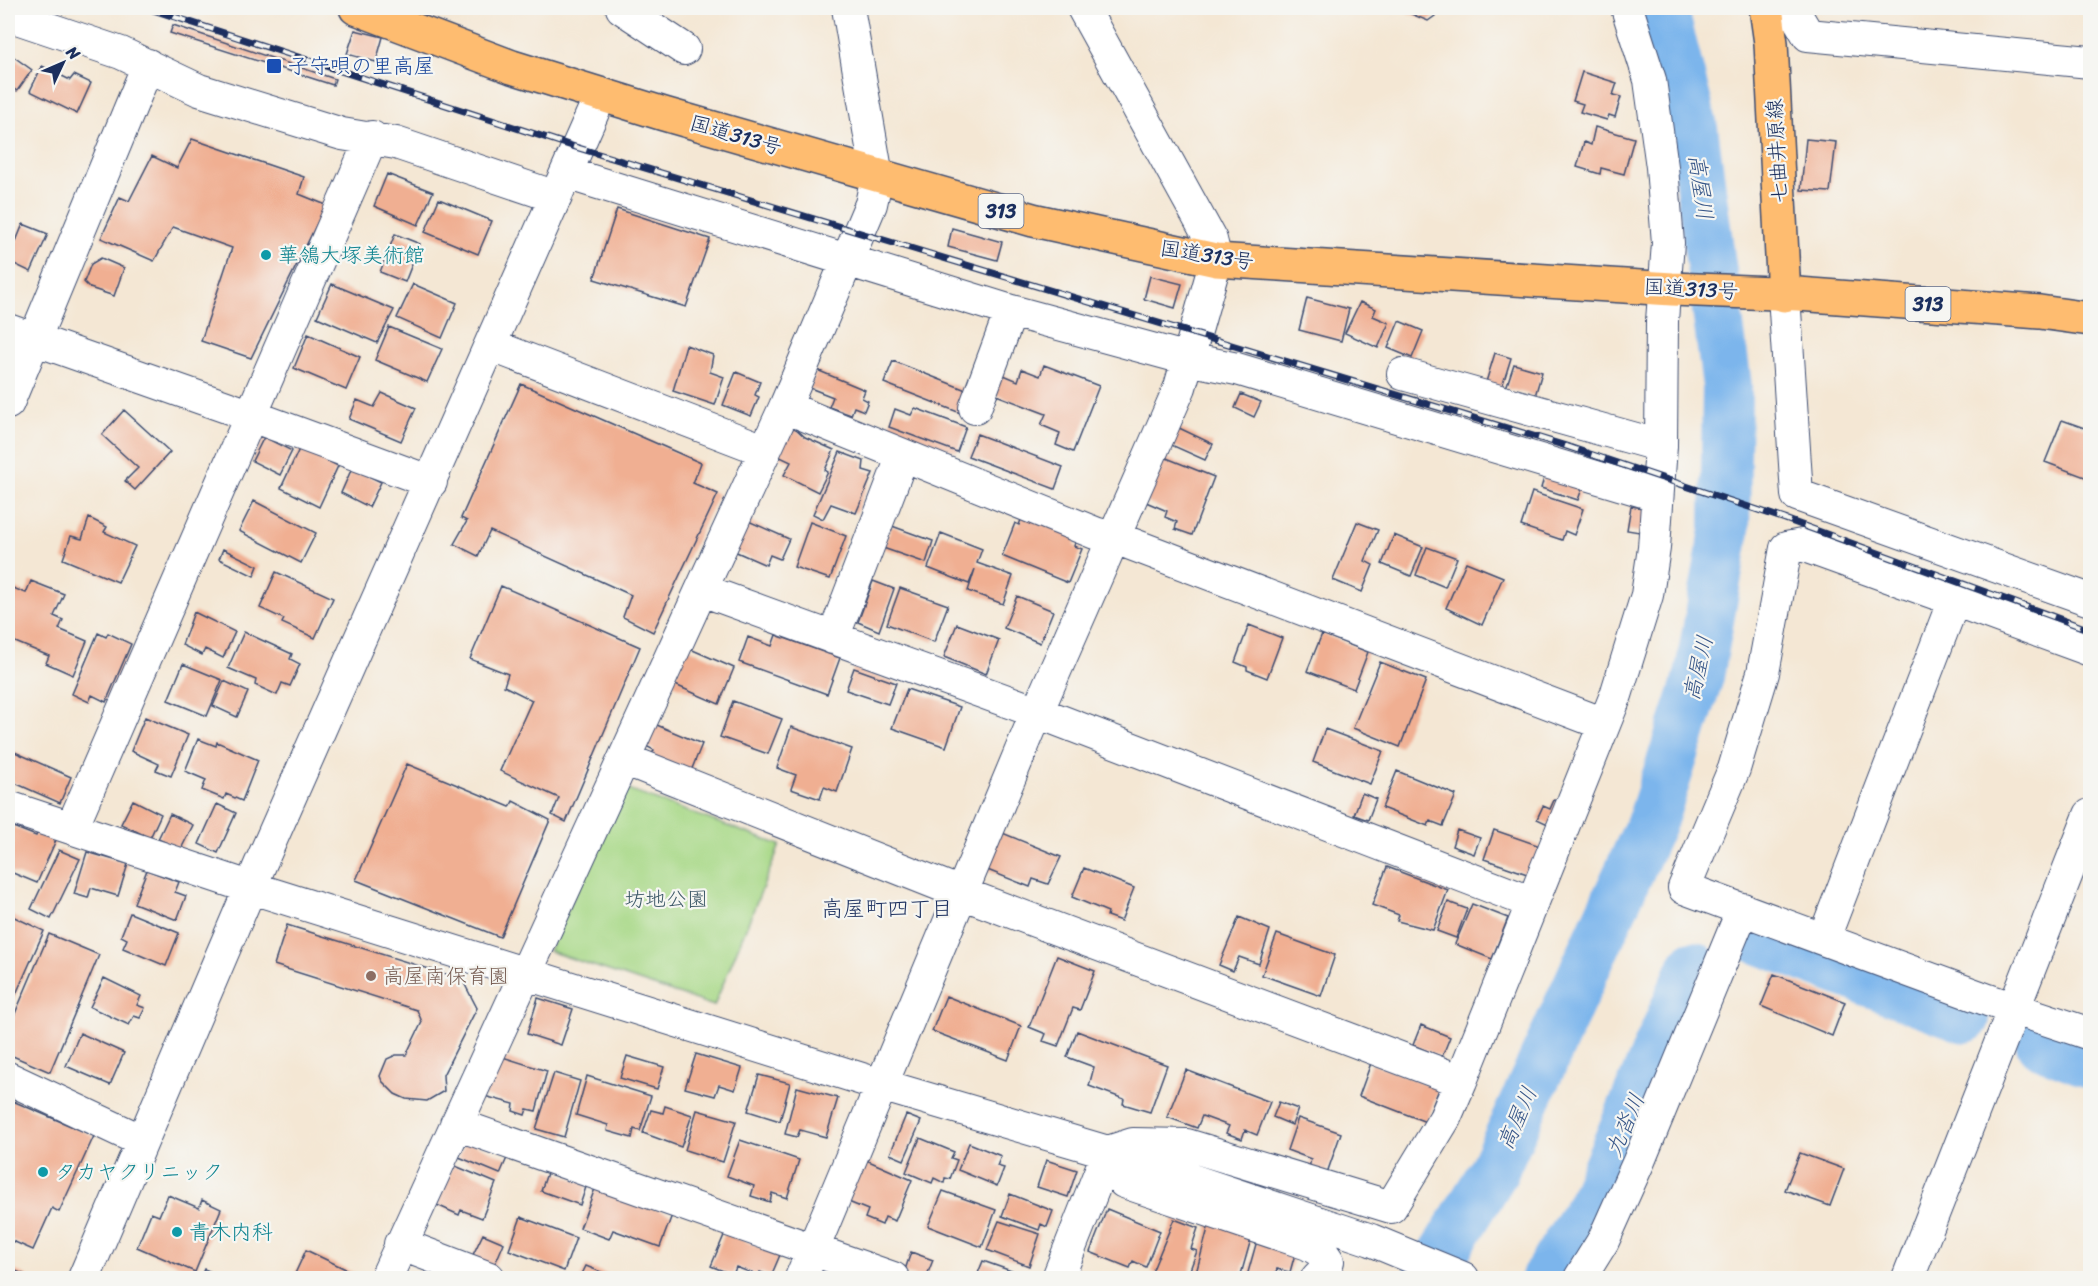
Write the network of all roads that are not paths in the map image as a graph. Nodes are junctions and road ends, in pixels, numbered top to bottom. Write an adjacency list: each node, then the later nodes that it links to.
1 (356, 8): 9 (main road, 国道313号 / 313)
2 (622, 8): 10 (street)
3 (848, 8): 15 (street)
4 (1083, 8): 18 (street)
5 (1627, 8): 19 (street)
6 (1766, 8): 20 (main road, 七曲井原線)
7 (1792, 8): 11 (street)
8 (8, 15): 12 (street)
9 (401, 15): 13 (main road, 国道313号 / 313)
10 (684, 50)
11 (2091, 62)
12 (148, 65): 14 (street); 23 (street)
13 (602, 94): 15 (main road, 国道313号 / 313); 16 (street)
14 (372, 137): 16 (street); 30 (street)
15 (877, 176): 17 (street); 18 (main road, 国道313号 / 313)
16 (561, 185): 17 (street); 24 (street)
17 (849, 260): 21 (street); 28 (street)
18 (1216, 260): 19 (main road, 国道313号 / 313); 25 (street)
19 (1669, 289): 20 (main road, 国道313号 / 313); 31 (street)
20 (1775, 294): 22 (main road, 国道313号 / 313); 36 (street)
21 (1011, 311): 25 (street); 29 (street)
22 (2091, 319)
23 (21, 334): 27 (street); 30 (street)
24 (490, 345): 32 (street); 34 (street)
25 (1188, 359): 35 (street); 37 (street)
26 (1403, 374): 31 (street)
27 (8, 403)
28 (785, 407): 32 (street); 33 (street)
29 (975, 408)
30 (252, 416): 34 (street); 49 (street)
31 (1661, 446): 35 (street)
32 (764, 450): 39 (street)
33 (903, 455): 37 (street); 42 (street)
34 (431, 482): 50 (street)
35 (1656, 495): 45 (street)
36 (1826, 505): 38 (street); 41 (street)
37 (1115, 539): 44 (street); 45 (street)
38 (1802, 545): 40 (street); 53 (street)
39 (702, 590): 42 (street); 46 (street)
40 (1954, 600): 43 (street); 54 (street)
41 (2091, 600)
42 (833, 638): 44 (street)
43 (2091, 650)
44 (1037, 712): 51 (street); 52 (street)
45 (1604, 724): 52 (street)
46 (624, 759): 51 (street); 55 (street)
47 (8, 807): 49 (street)
48 (2091, 815): 56 (street)
49 (72, 827): 50 (street)
50 (252, 888): 55 (street); 62 (street)
51 (961, 893): 59 (street); 60 (street)
52 (1533, 903): 59 (street)
53 (1743, 909): 54 (street); 73 (street)
54 (1824, 938): 56 (street)
55 (524, 972): 60 (street); 61 (street)
56 (2012, 1008): 57 (street); 74 (street)
57 (2091, 1034)
58 (8, 1078): 62 (street)
59 (1461, 1081): 63 (street)
60 (881, 1085): 63 (street); 65 (street)
61 (456, 1124): 64 (street); 65 (street)
62 (142, 1141): 66 (street)
63 (1108, 1152): 70 (street); 71 (street); 72 (street)
64 (400, 1244): 67 (street); 68 (street)
65 (807, 1265): 69 (street)
66 (84, 1278)
67 (386, 1278)
68 (489, 1278)
69 (892, 1278)
70 (1058, 1278)
71 (1317, 1278)
72 (1463, 1278)
73 (1580, 1278)
74 (1908, 1278)

